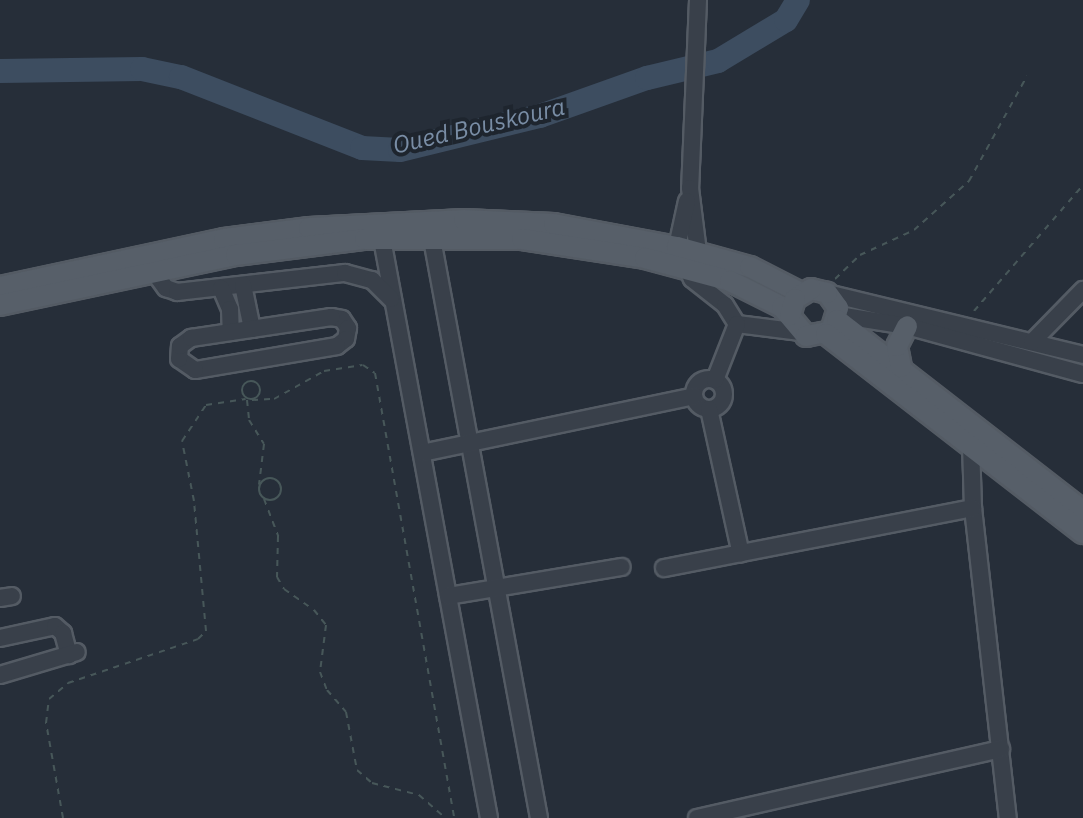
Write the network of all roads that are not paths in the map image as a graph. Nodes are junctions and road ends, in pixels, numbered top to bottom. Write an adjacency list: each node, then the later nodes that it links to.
1 (698, 0): 4 (street)
2 (382, 239): 3 (main road); 5 (main road); 12 (street)
3 (432, 239): 4 (main road); 27 (street)
4 (686, 256): 5 (main road); 11 (main road); 15 (street); 16 (main road)
5 (148, 262): 7 (main road); 8 (street); 13 (main road)
6 (243, 285): 8 (street); 12 (street); 18 (street)
7 (0, 287)
8 (221, 288): 18 (street)
9 (1083, 290): 19 (street)
10 (825, 292): 11 (main road); 14 (main road); 19 (street)
11 (801, 293): 16 (main road)
12 (392, 300): 29 (street)
13 (0, 305)
14 (834, 323): 16 (main road); 17 (street); 22 (main road); 28 (main road)
15 (737, 324): 16 (street); 24 (street)
16 (795, 324)
17 (907, 326): 22 (main road); 23 (street)
18 (242, 330): 21 (street); 21 (street); 21 (street)
19 (1032, 342): 20 (street)
20 (1083, 355)
21 (249, 360)
22 (901, 367): 31 (main road)
23 (1083, 374)
24 (715, 380): 25 (street); 26 (street)
25 (694, 396): 26 (street); 27 (street)
26 (709, 409): 33 (street)
27 (470, 443): 29 (street); 36 (street)
28 (971, 444): 30 (street); 32 (main road)
29 (422, 453): 37 (street)
30 (973, 508): 33 (street); 40 (street)
31 (1083, 511)
32 (1083, 533)
33 (741, 554): 35 (street)
34 (622, 567): 36 (street)
35 (664, 568)
36 (496, 589): 37 (street); 42 (street)
37 (448, 596): 41 (street)
38 (0, 638): 39 (street)
39 (0, 675)
40 (1001, 749): 43 (street); 44 (street)
41 (489, 818)
42 (539, 818)
43 (697, 818)
44 (1008, 818)

